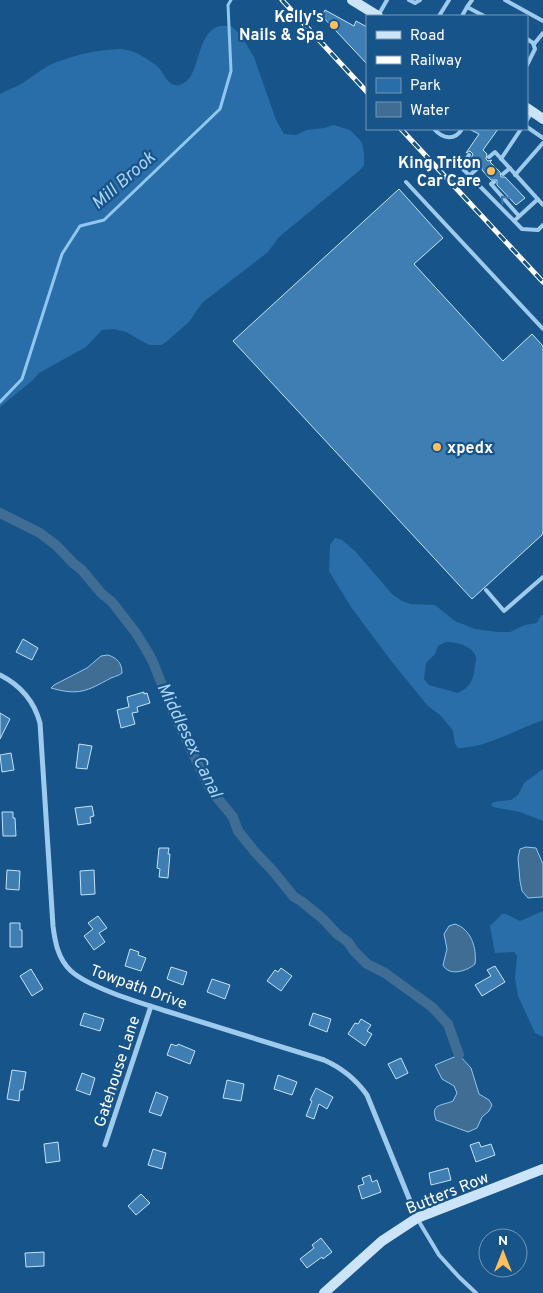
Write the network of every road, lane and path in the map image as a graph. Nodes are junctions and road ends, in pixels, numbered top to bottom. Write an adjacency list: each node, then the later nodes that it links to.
1 (352, 0): 9 (street)
2 (387, 0): 10 (lane)
3 (408, 0): 4 (lane)
4 (420, 0)
5 (449, 0): 11 (lane)
6 (472, 0): 8 (lane)
7 (505, 0): 14 (lane)
8 (467, 7): 12 (lane); 13 (lane)
9 (376, 15)
10 (379, 15)
11 (441, 15)
12 (463, 15)
13 (482, 15)
14 (543, 21)
15 (543, 33): 17 (lane)
16 (528, 40): 17 (lane)
17 (534, 44): 18 (lane)
18 (528, 63)
19 (529, 113): 20 (street)
20 (543, 119)
21 (528, 128): 25 (lane)
22 (435, 130): 23 (lane)
23 (461, 130)
24 (520, 130): 29 (lane)
25 (543, 138)
26 (543, 144): 33 (lane)
27 (469, 155): 34 (lane)
28 (489, 157): 29 (lane)
29 (501, 159): 31 (lane)
30 (479, 167): 34 (lane)
31 (510, 168): 32 (lane); 33 (lane)
32 (503, 174)
33 (515, 175): 37 (lane)
34 (470, 176): 40 (lane)
35 (406, 182): 42 (lane)
36 (494, 182): 39 (lane, one-way to 36)
37 (538, 199): 38 (lane); 39 (lane)
38 (543, 204)
39 (519, 216): 40 (lane)
40 (514, 221): 41 (lane)
41 (543, 225)
42 (543, 329)
43 (543, 577): 44 (lane)
44 (486, 590)
45 (0, 675): 46 (street, Towpath Drive)
46 (151, 1006): 47 (street, Gatehouse Lane); 49 (street, Towpath Drive)
47 (104, 1145)
48 (543, 1169): 49 (street, Butters Row)
49 (416, 1218): 50 (street, Butters Row); 51 (lane)
50 (324, 1293)
51 (476, 1293)

